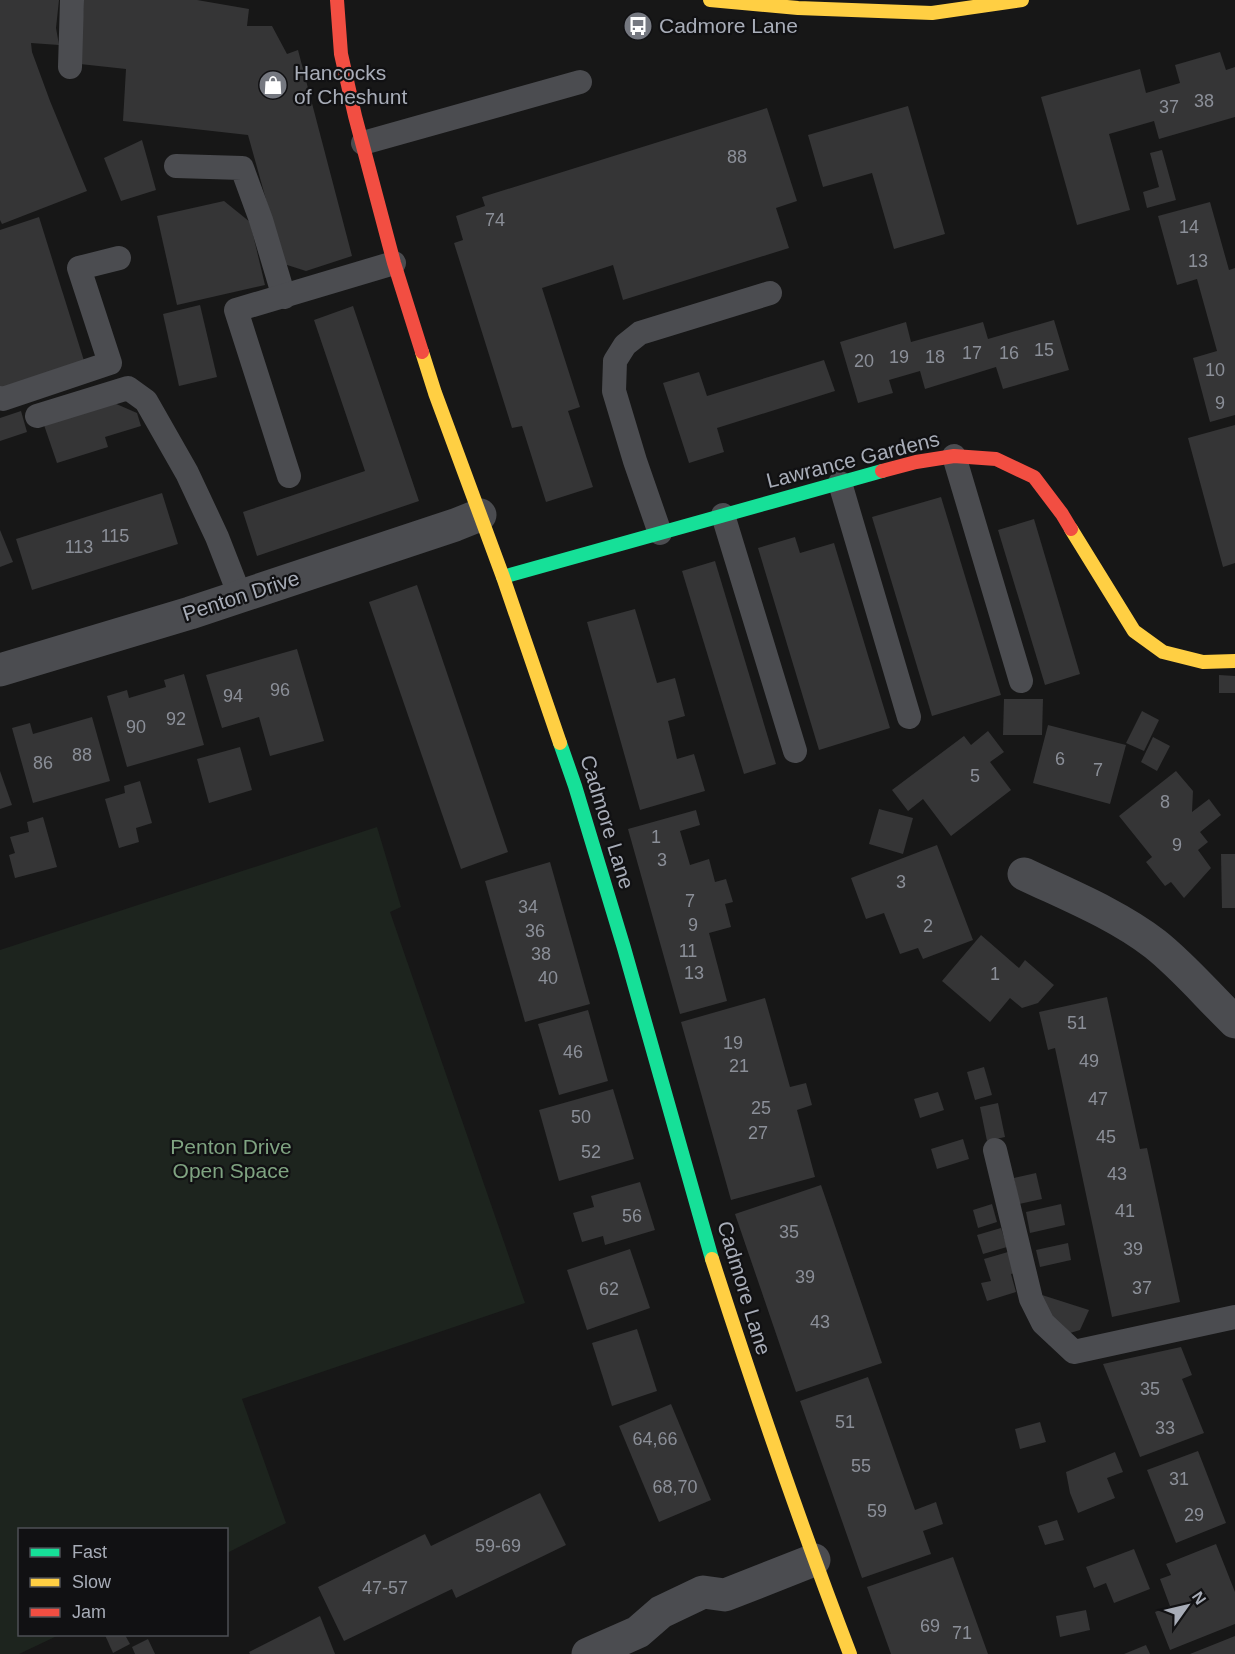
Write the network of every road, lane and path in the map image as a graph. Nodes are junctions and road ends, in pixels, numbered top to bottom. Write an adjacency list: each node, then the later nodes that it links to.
1 (72, 0): 5 (lane)
2 (337, 0): 7 (street, Cadmore Lane)
3 (710, 0): 4 (street)
4 (1022, 0)
5 (70, 67)
6 (580, 82): 7 (lane)
7 (363, 143): 10 (street, Cadmore Lane)
8 (176, 166): 12 (lane)
9 (118, 258): 13 (lane)
10 (394, 263): 12 (lane); 18 (street, Cadmore Lane)
11 (770, 293): 20 (lane)
12 (284, 297): 16 (lane)
13 (0, 398)
14 (37, 417): 22 (lane)
15 (954, 456): 17 (street, Lawrance Gardens); 23 (street, Lawrance Gardens); 25 (lane)
16 (289, 476)
17 (840, 483): 19 (street, Lawrance Gardens); 26 (lane)
18 (480, 515): 21 (street, Cadmore Lane); 22 (street, Penton Drive)
19 (723, 515): 20 (street, Lawrance Gardens); 27 (lane)
20 (660, 533): 21 (street, Lawrance Gardens)
21 (503, 577): 32 (street, Cadmore Lane)
22 (240, 596): 24 (street, Penton Drive)
23 (1235, 661)
24 (0, 670)
25 (1021, 681)
26 (909, 717)
27 (795, 751)
28 (1024, 874): 29 (street)
29 (1235, 1022)
30 (995, 1150): 31 (lane)
31 (1235, 1317)
32 (814, 1560): 33 (street); 34 (street, Cadmore Lane)
33 (588, 1654)
34 (850, 1654)

